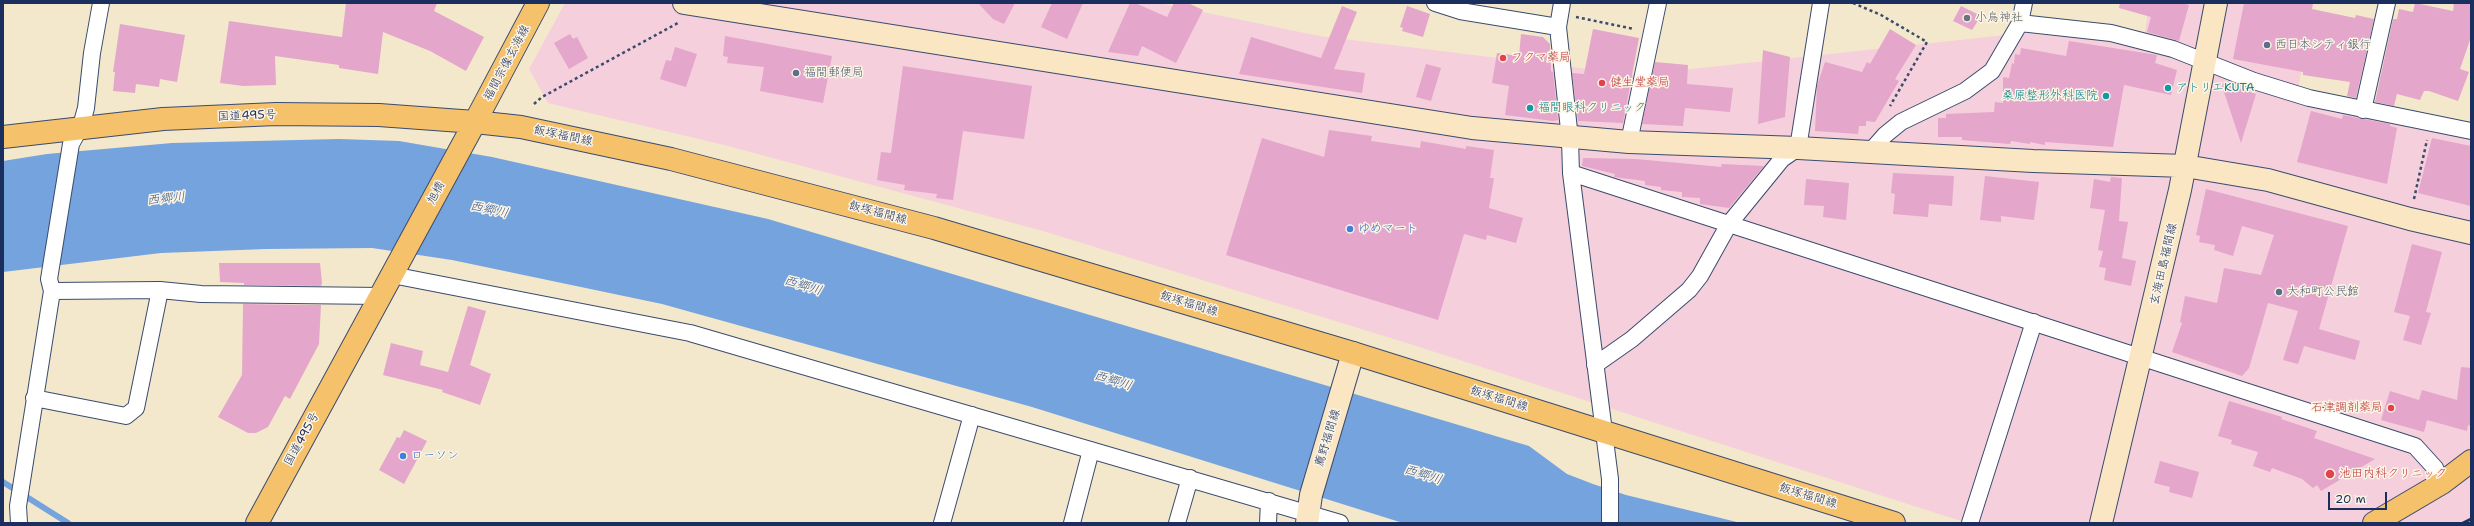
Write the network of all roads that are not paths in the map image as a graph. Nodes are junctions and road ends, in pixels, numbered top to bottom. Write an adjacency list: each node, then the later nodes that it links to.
1 (101, 3): 17 (street)
2 (538, 3): 15 (main road, 福間宗像玄海線)
3 (684, 3): 10 (street)
4 (1435, 3): 11 (street)
5 (1658, 3): 20 (street)
6 (1821, 3): 21 (street)
7 (2024, 3): 12 (street)
8 (2216, 3): 13 (street, 玄海田島福間線)
9 (2387, 3): 14 (street)
10 (711, 5): 19 (street)
11 (1560, 15): 19 (street)
12 (2020, 23): 13 (street); 22 (street)
13 (2205, 60): 14 (street); 23 (street, 玄海田島福間線)
14 (2363, 110): 16 (street)
15 (470, 129): 17 (main road, 国道495号); 27 (main road, 旭橋); 33 (main road, 飯塚福間線)
16 (2471, 130)
17 (76, 135): 18 (main road, 国道495号); 29 (street)
18 (3, 137)
19 (1570, 138): 20 (street); 24 (street)
20 (1629, 142): 21 (street)
21 (1798, 148): 22 (street); 25 (street)
22 (1870, 152): 23 (street)
23 (2185, 166): 26 (street); 34 (street, 玄海田島福間線)
24 (1571, 173): 25 (street); 35 (street)
25 (1730, 224): 32 (street); 35 (street)
26 (2471, 233)
27 (405, 250): 28 (main road, 国道495号)
28 (392, 275): 31 (main road, 国道495号); 37 (street)
29 (50, 285): 30 (street); 36 (street)
30 (160, 290): 31 (street); 36 (street)
31 (382, 296): 46 (main road, 国道495号)
32 (2034, 322): 34 (street); 54 (street)
33 (1353, 353): 38 (main road, 飯塚福間線); 44 (street, 薦野福間線)
34 (2142, 357): 42 (street); 55 (street, 玄海田島福間線)
35 (1595, 365): 38 (street)
36 (34, 398): 45 (street)
37 (972, 415): 39 (street); 47 (street)
38 (1604, 432): 52 (street); 53 (main road, 飯塚福間線)
39 (1091, 450): 41 (street); 48 (street)
40 (2471, 461): 42 (main road)
41 (1190, 478): 43 (street); 49 (street)
42 (2442, 483): 56 (main road)
43 (1269, 501): 44 (street); 50 (street)
44 (1308, 510): 51 (street)
45 (19, 523)
46 (257, 523)
47 (942, 523)
48 (1072, 523)
49 (1177, 523)
50 (1268, 523)
51 (1340, 523)
52 (1610, 523)
53 (1894, 523)
54 (1970, 523)
55 (2101, 523)
56 (2374, 523)

